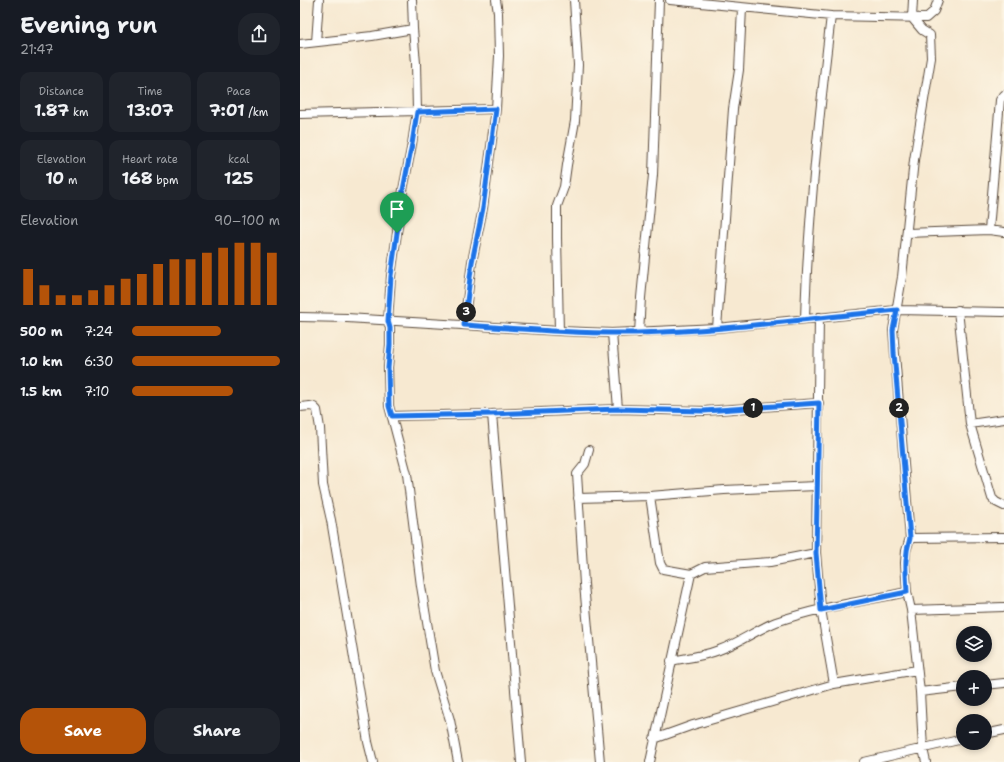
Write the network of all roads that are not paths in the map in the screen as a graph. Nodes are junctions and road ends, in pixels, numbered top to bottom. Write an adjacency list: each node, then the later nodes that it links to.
1 (320, 0): 13 (street)
2 (412, 0): 12 (street)
3 (496, 0): 16 (street)
4 (574, 0): 33 (street)
5 (659, 0): 34 (street)
6 (670, 0): 9 (street)
7 (913, 0): 11 (street)
8 (938, 0): 11 (street)
9 (742, 8): 10 (street); 32 (street)
10 (831, 16): 11 (street); 29 (street)
11 (912, 18): 23 (street)
12 (413, 29): 13 (street); 17 (street)
13 (316, 42): 14 (street)
14 (300, 44)
15 (1004, 95): 19 (street)
16 (496, 109): 17 (street); 31 (street)
17 (417, 112): 18 (street); 30 (street)
18 (300, 114)
19 (995, 154): 20 (street); 21 (street)
20 (1004, 154)
21 (989, 230): 22 (street); 23 (street)
22 (1004, 232)
23 (907, 233): 24 (street)
24 (897, 310): 25 (street); 28 (street); 49 (street)
25 (958, 310): 26 (street); 42 (street)
26 (1004, 312)
27 (300, 317): 30 (street)
28 (819, 317): 29 (street); 36 (street)
29 (805, 320): 32 (street)
30 (388, 321): 31 (street); 40 (street)
31 (464, 325): 33 (street)
32 (717, 328): 34 (street)
33 (559, 331): 35 (street)
34 (639, 332): 35 (street)
35 (612, 333): 38 (street)
36 (819, 403): 38 (street); 44 (street)
37 (300, 407): 68 (street)
38 (618, 409): 39 (street)
39 (492, 414): 40 (street); 70 (street)
40 (392, 416): 69 (street)
41 (1004, 419): 42 (street)
42 (970, 424): 47 (street)
43 (589, 450): 46 (street)
44 (817, 486): 45 (street); 50 (street)
45 (650, 496): 46 (street); 51 (street)
46 (578, 498): 71 (street)
47 (1004, 506)
48 (1004, 537): 49 (street)
49 (910, 538): 52 (street)
50 (816, 553): 51 (street); 54 (street)
51 (691, 574): 56 (street)
52 (907, 592): 54 (street); 55 (street)
53 (1004, 607): 55 (street)
54 (821, 610): 56 (street); 59 (street)
55 (911, 610): 57 (street)
56 (671, 660): 65 (street)
57 (917, 670): 59 (street); 62 (street)
58 (1004, 683): 60 (street)
59 (834, 684): 65 (street)
60 (992, 684)
61 (956, 689): 62 (street)
62 (920, 692): 67 (street)
63 (1004, 730): 64 (street)
64 (992, 733)
65 (654, 739): 72 (street)
66 (956, 741): 67 (street)
67 (923, 749): 73 (street); 74 (street)
68 (373, 762)
69 (458, 762)
70 (521, 762)
71 (600, 762)
72 (650, 762)
73 (864, 762)
74 (926, 762)

